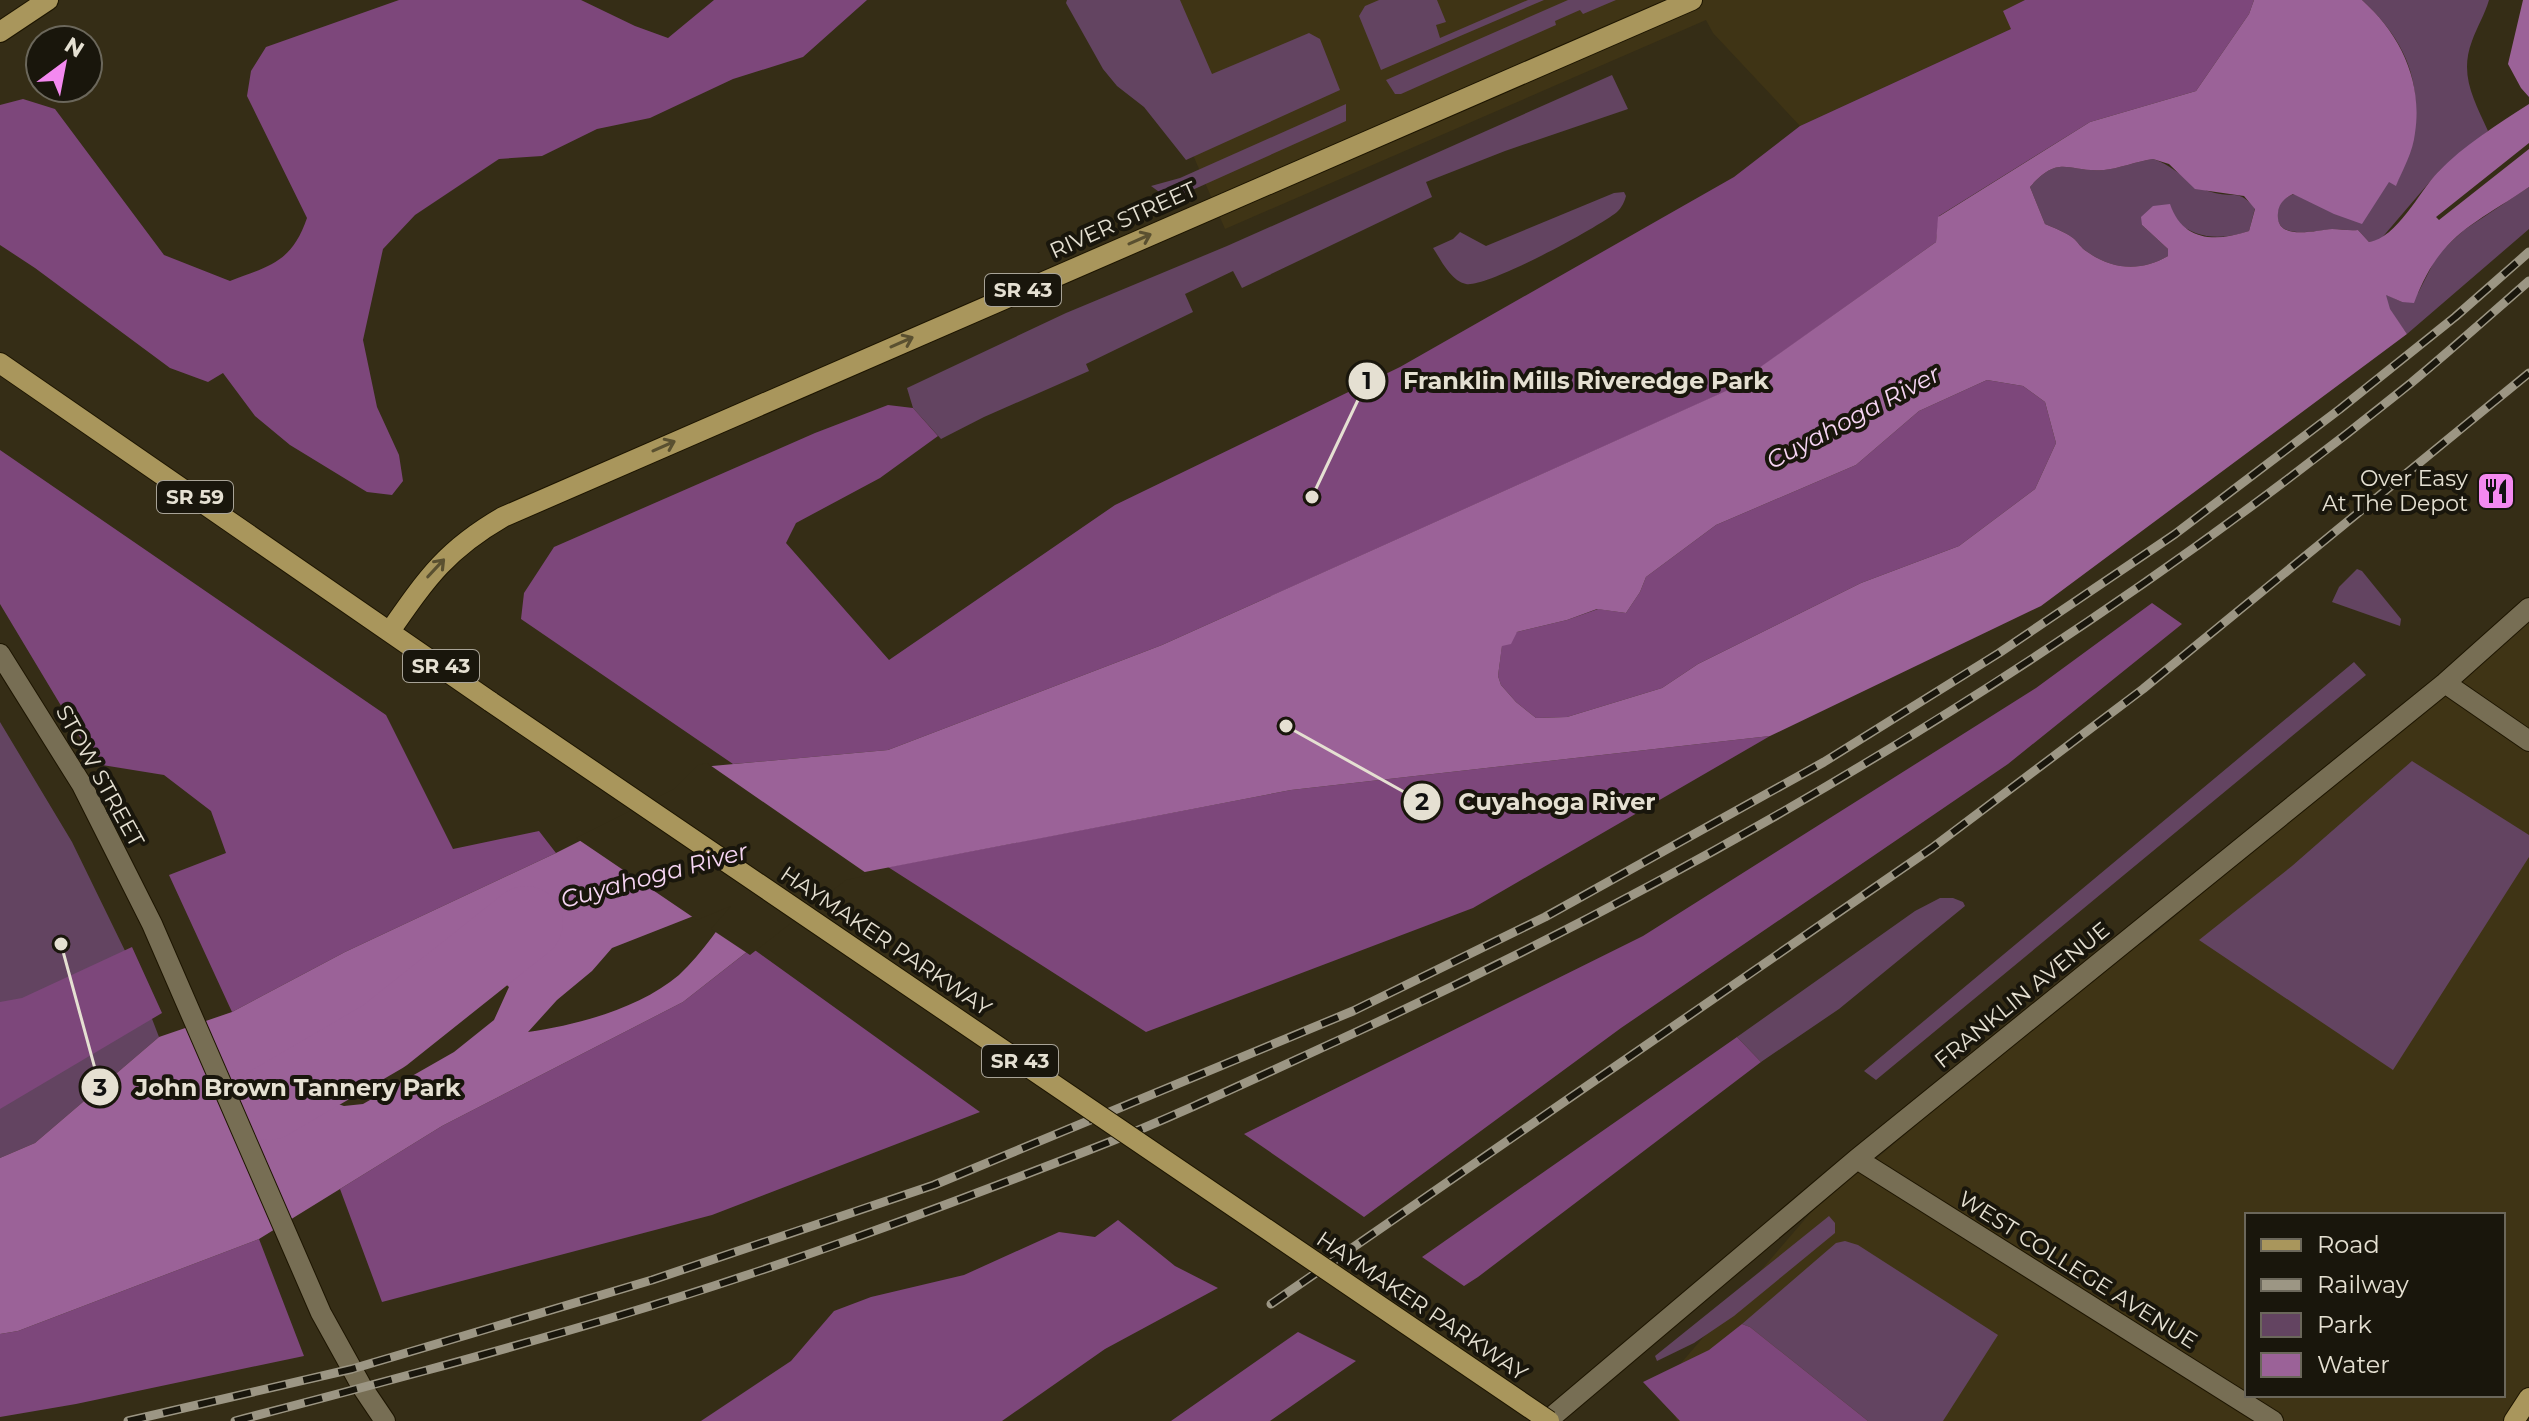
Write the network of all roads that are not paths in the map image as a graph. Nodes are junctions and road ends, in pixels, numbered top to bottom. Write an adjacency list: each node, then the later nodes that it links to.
1 (48, 0): 3 (main road)
2 (1692, 0): 6 (main road, RIVER STREET / SR 43, one-way to 2)
3 (0, 32)
4 (0, 363): 6 (main road, HAYMAKER PARKWAY / SR 59)
5 (2529, 608): 8 (street, FRANKLIN AVENUE)
6 (390, 631): 13 (main road, HAYMAKER PARKWAY / SR 43, bridge)
7 (0, 654): 12 (street, STOW STREET)
8 (2445, 683): 9 (street); 10 (street, FRANKLIN AVENUE)
9 (2529, 741)
10 (1857, 1159): 13 (street, FRANKLIN AVENUE); 14 (street, WEST COLLEGE AVENUE)
11 (2529, 1398): 15 (main road)
12 (385, 1421)
13 (1548, 1421)
14 (2273, 1421)
15 (2514, 1421)

